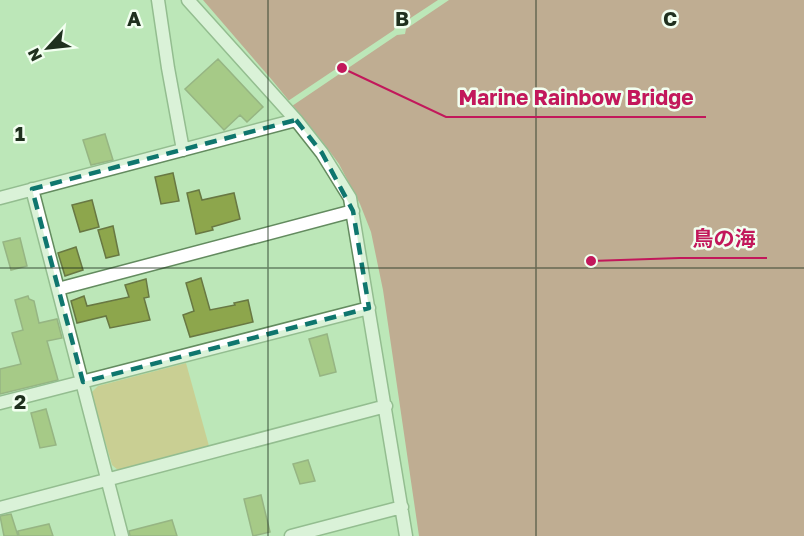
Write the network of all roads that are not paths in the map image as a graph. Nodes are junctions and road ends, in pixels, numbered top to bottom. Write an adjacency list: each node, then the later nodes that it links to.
1 (158, 0): 4 (street)
2 (188, 0): 3 (street)
3 (296, 120): 4 (street); 7 (street)
4 (183, 150): 5 (street)
5 (32, 189): 6 (street); 8 (street)
6 (0, 198)
7 (353, 211): 8 (street); 9 (street)
8 (58, 289): 10 (street)
9 (369, 308): 10 (street); 12 (street)
10 (83, 382): 11 (street); 13 (street)
11 (0, 403)
12 (386, 406): 13 (street); 14 (street)
13 (108, 480): 15 (street); 16 (street)
14 (402, 507): 17 (street); 18 (street)
15 (0, 508)
16 (122, 536)
17 (291, 536)
18 (406, 536)

